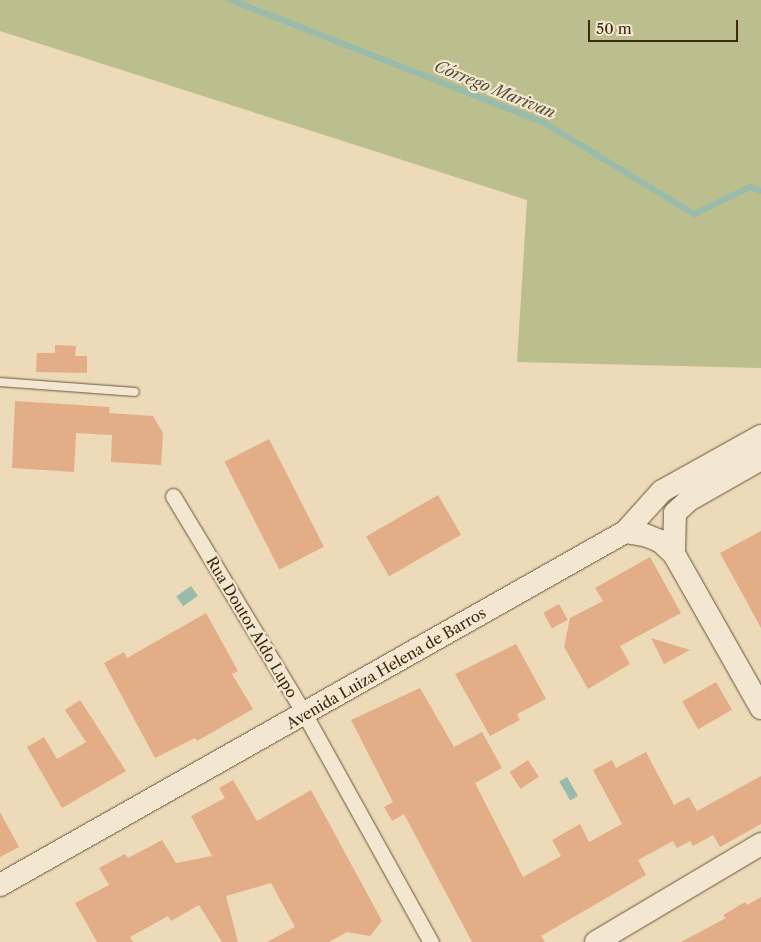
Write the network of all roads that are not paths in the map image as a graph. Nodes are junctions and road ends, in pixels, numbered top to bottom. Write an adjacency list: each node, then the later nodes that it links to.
1 (0, 382): 2 (lane)
2 (135, 392)
3 (761, 436): 6 (street, Avenida Luiza Helena de Barros)
4 (761, 459): 7 (street)
5 (173, 496): 9 (street, Rua Doutor Aldo Lupo)
6 (625, 532): 7 (street); 9 (street, Avenida Luiza Helena de Barros)
7 (674, 554): 8 (street)
8 (761, 708)
9 (305, 714): 11 (street, Avenida Luiza Helena de Barros); 12 (street, Rua Doutor Aldo Lupo)
10 (761, 844): 13 (street)
11 (0, 885)
12 (432, 942)
13 (596, 942)

